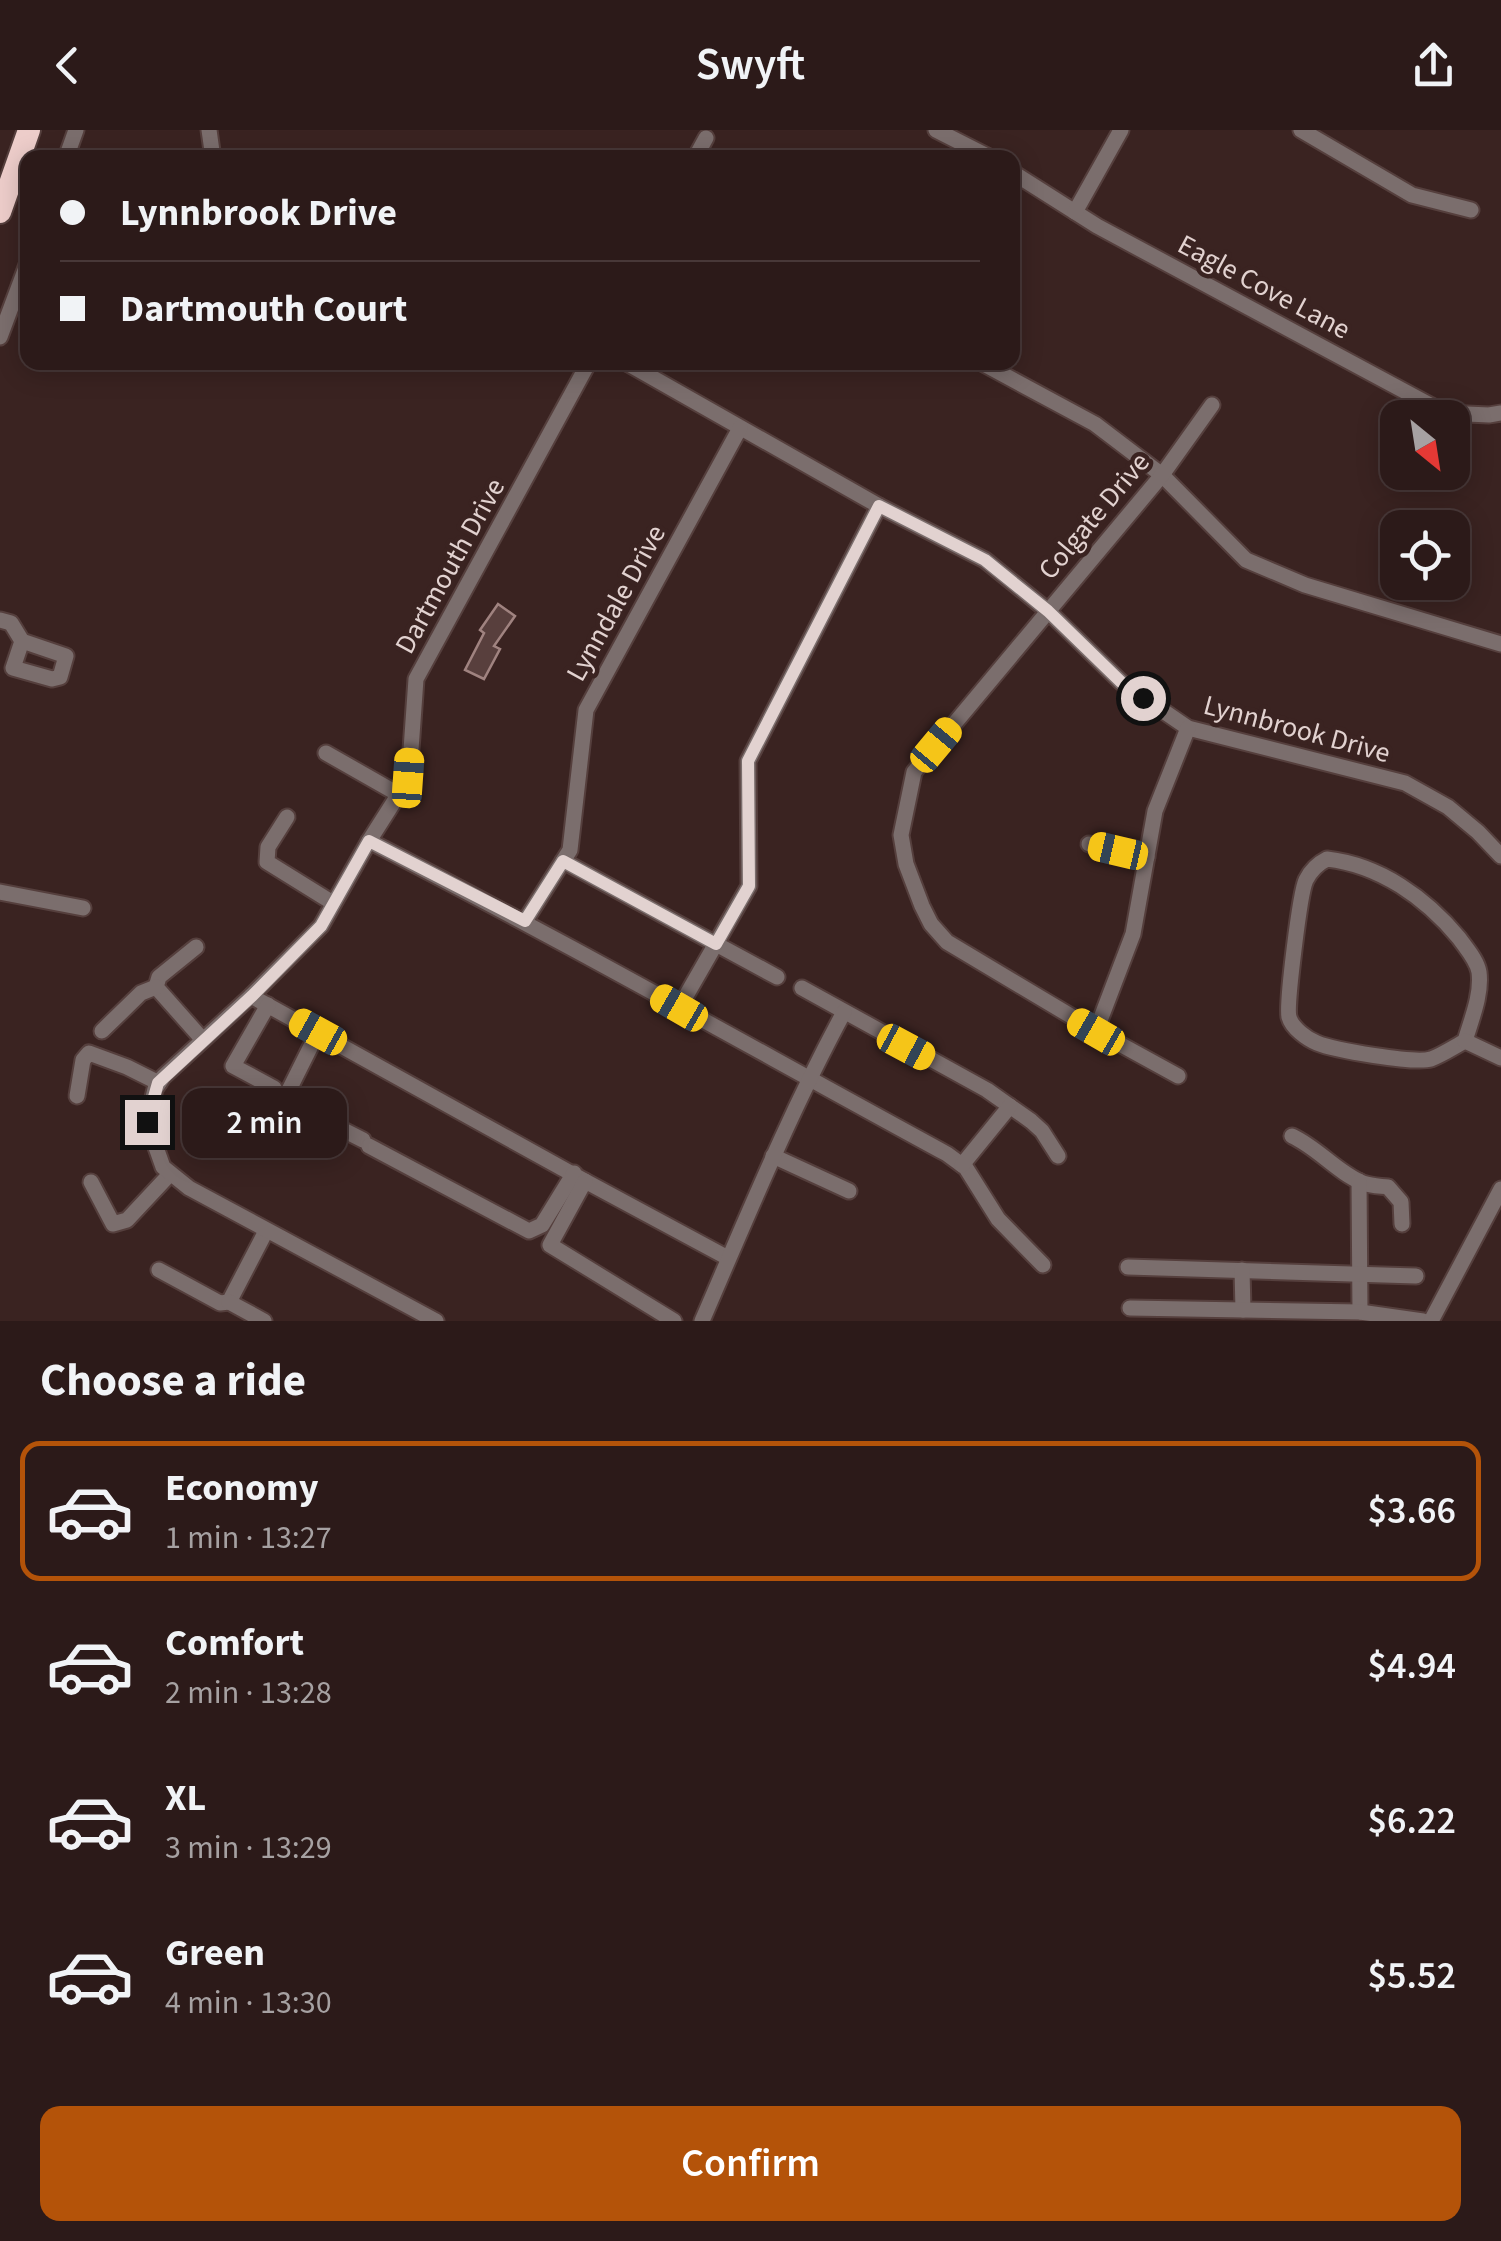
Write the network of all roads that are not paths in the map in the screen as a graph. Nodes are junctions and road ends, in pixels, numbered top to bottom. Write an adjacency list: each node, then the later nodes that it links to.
1 (936, 130): 6 (street)
2 (1121, 130): 11 (street)
3 (1301, 130): 9 (street)
4 (706, 138): 5 (street)
5 (699, 150)
6 (975, 150)
7 (20, 155): 10 (highway)
8 (1020, 177): 11 (street, Eagle Cove Lane)
9 (1471, 210)
10 (0, 212)
11 (1075, 212): 18 (street, Eagle Cove Lane)
12 (20, 283): 13 (street)
13 (0, 337)
14 (586, 370): 28 (street, Dartmouth Drive)
15 (639, 370): 19 (street, Lynnbrook Drive)
16 (995, 370): 20 (street)
17 (1212, 405): 20 (street, Colgate Drive)
18 (1501, 413)
19 (740, 428): 21 (street, Lynnbrook Drive); 34 (street, Lynndale Drive)
20 (1162, 476): 22 (street, Colgate Drive); 25 (street)
21 (879, 506): 22 (street, Lynnbrook Drive); 39 (street)
22 (1048, 611): 26 (street, Lynnbrook Drive); 50 (street, Colgate Drive)
23 (0, 620): 24 (street)
24 (22, 641)
25 (1501, 644)
26 (1188, 728): 32 (street, Lynnbrook Drive); 33 (street)
27 (326, 753): 28 (street)
28 (398, 794): 30 (street, Dartmouth Drive)
29 (287, 816): 36 (street)
30 (369, 841): 36 (street, Dartmouth Drive); 38 (street)
31 (1089, 844): 33 (street)
32 (1501, 856)
33 (1147, 858): 50 (street)
34 (563, 861): 38 (street, Lynndale Drive); 39 (street)
35 (0, 892): 37 (street)
36 (334, 903): 44 (street, Dartmouth Drive)
37 (83, 908)
38 (525, 921): 46 (street)
39 (716, 944): 41 (street); 46 (street)
40 (196, 946): 42 (street)
41 (778, 977)
42 (156, 987): 48 (street); 51 (street)
43 (802, 988): 47 (street)
44 (252, 996): 45 (street); 51 (street, Dartmouth Drive)
45 (268, 1005): 49 (street); 57 (street)
46 (679, 1008): 55 (street)
47 (844, 1012): 55 (street); 59 (street)
48 (102, 1031)
49 (318, 1032): 65 (street); 65 (street)
50 (1096, 1032): 54 (street, Colgate Drive)
51 (203, 1040): 56 (street, Dartmouth Drive)
52 (1465, 1041): 52 (street); 53 (street)
53 (1501, 1058)
54 (1178, 1076)
55 (809, 1078): 61 (street); 63 (street)
56 (158, 1083): 58 (street); 64 (street)
57 (274, 1088)
58 (76, 1096)
59 (1010, 1106): 62 (street); 63 (street)
60 (1292, 1136): 66 (street)
61 (773, 1156): 69 (street); 72 (street)
62 (1058, 1156)
63 (962, 1165): 73 (street)
64 (170, 1174): 67 (street); 71 (street)
65 (579, 1177): 72 (street); 87 (street)
66 (1359, 1181): 70 (street); 77 (street)
67 (90, 1182)
68 (1501, 1189): 89 (street)
69 (849, 1191)
70 (1402, 1224)
71 (266, 1231): 79 (street); 86 (street)
72 (728, 1258): 84 (street)
73 (1043, 1265)
74 (1128, 1266): 76 (street)
75 (159, 1270): 79 (street)
76 (1242, 1270): 77 (street); 81 (street)
77 (1360, 1274): 78 (street); 82 (street)
78 (1416, 1276)
79 (228, 1302): 85 (street)
80 (1130, 1308): 81 (street)
81 (1242, 1310): 83 (street)
82 (1360, 1312): 83 (street); 88 (street)
83 (1318, 1316)
84 (705, 1320)
85 (264, 1321)
86 (436, 1321)
87 (674, 1321)
88 (1423, 1321)
89 (1431, 1321)

